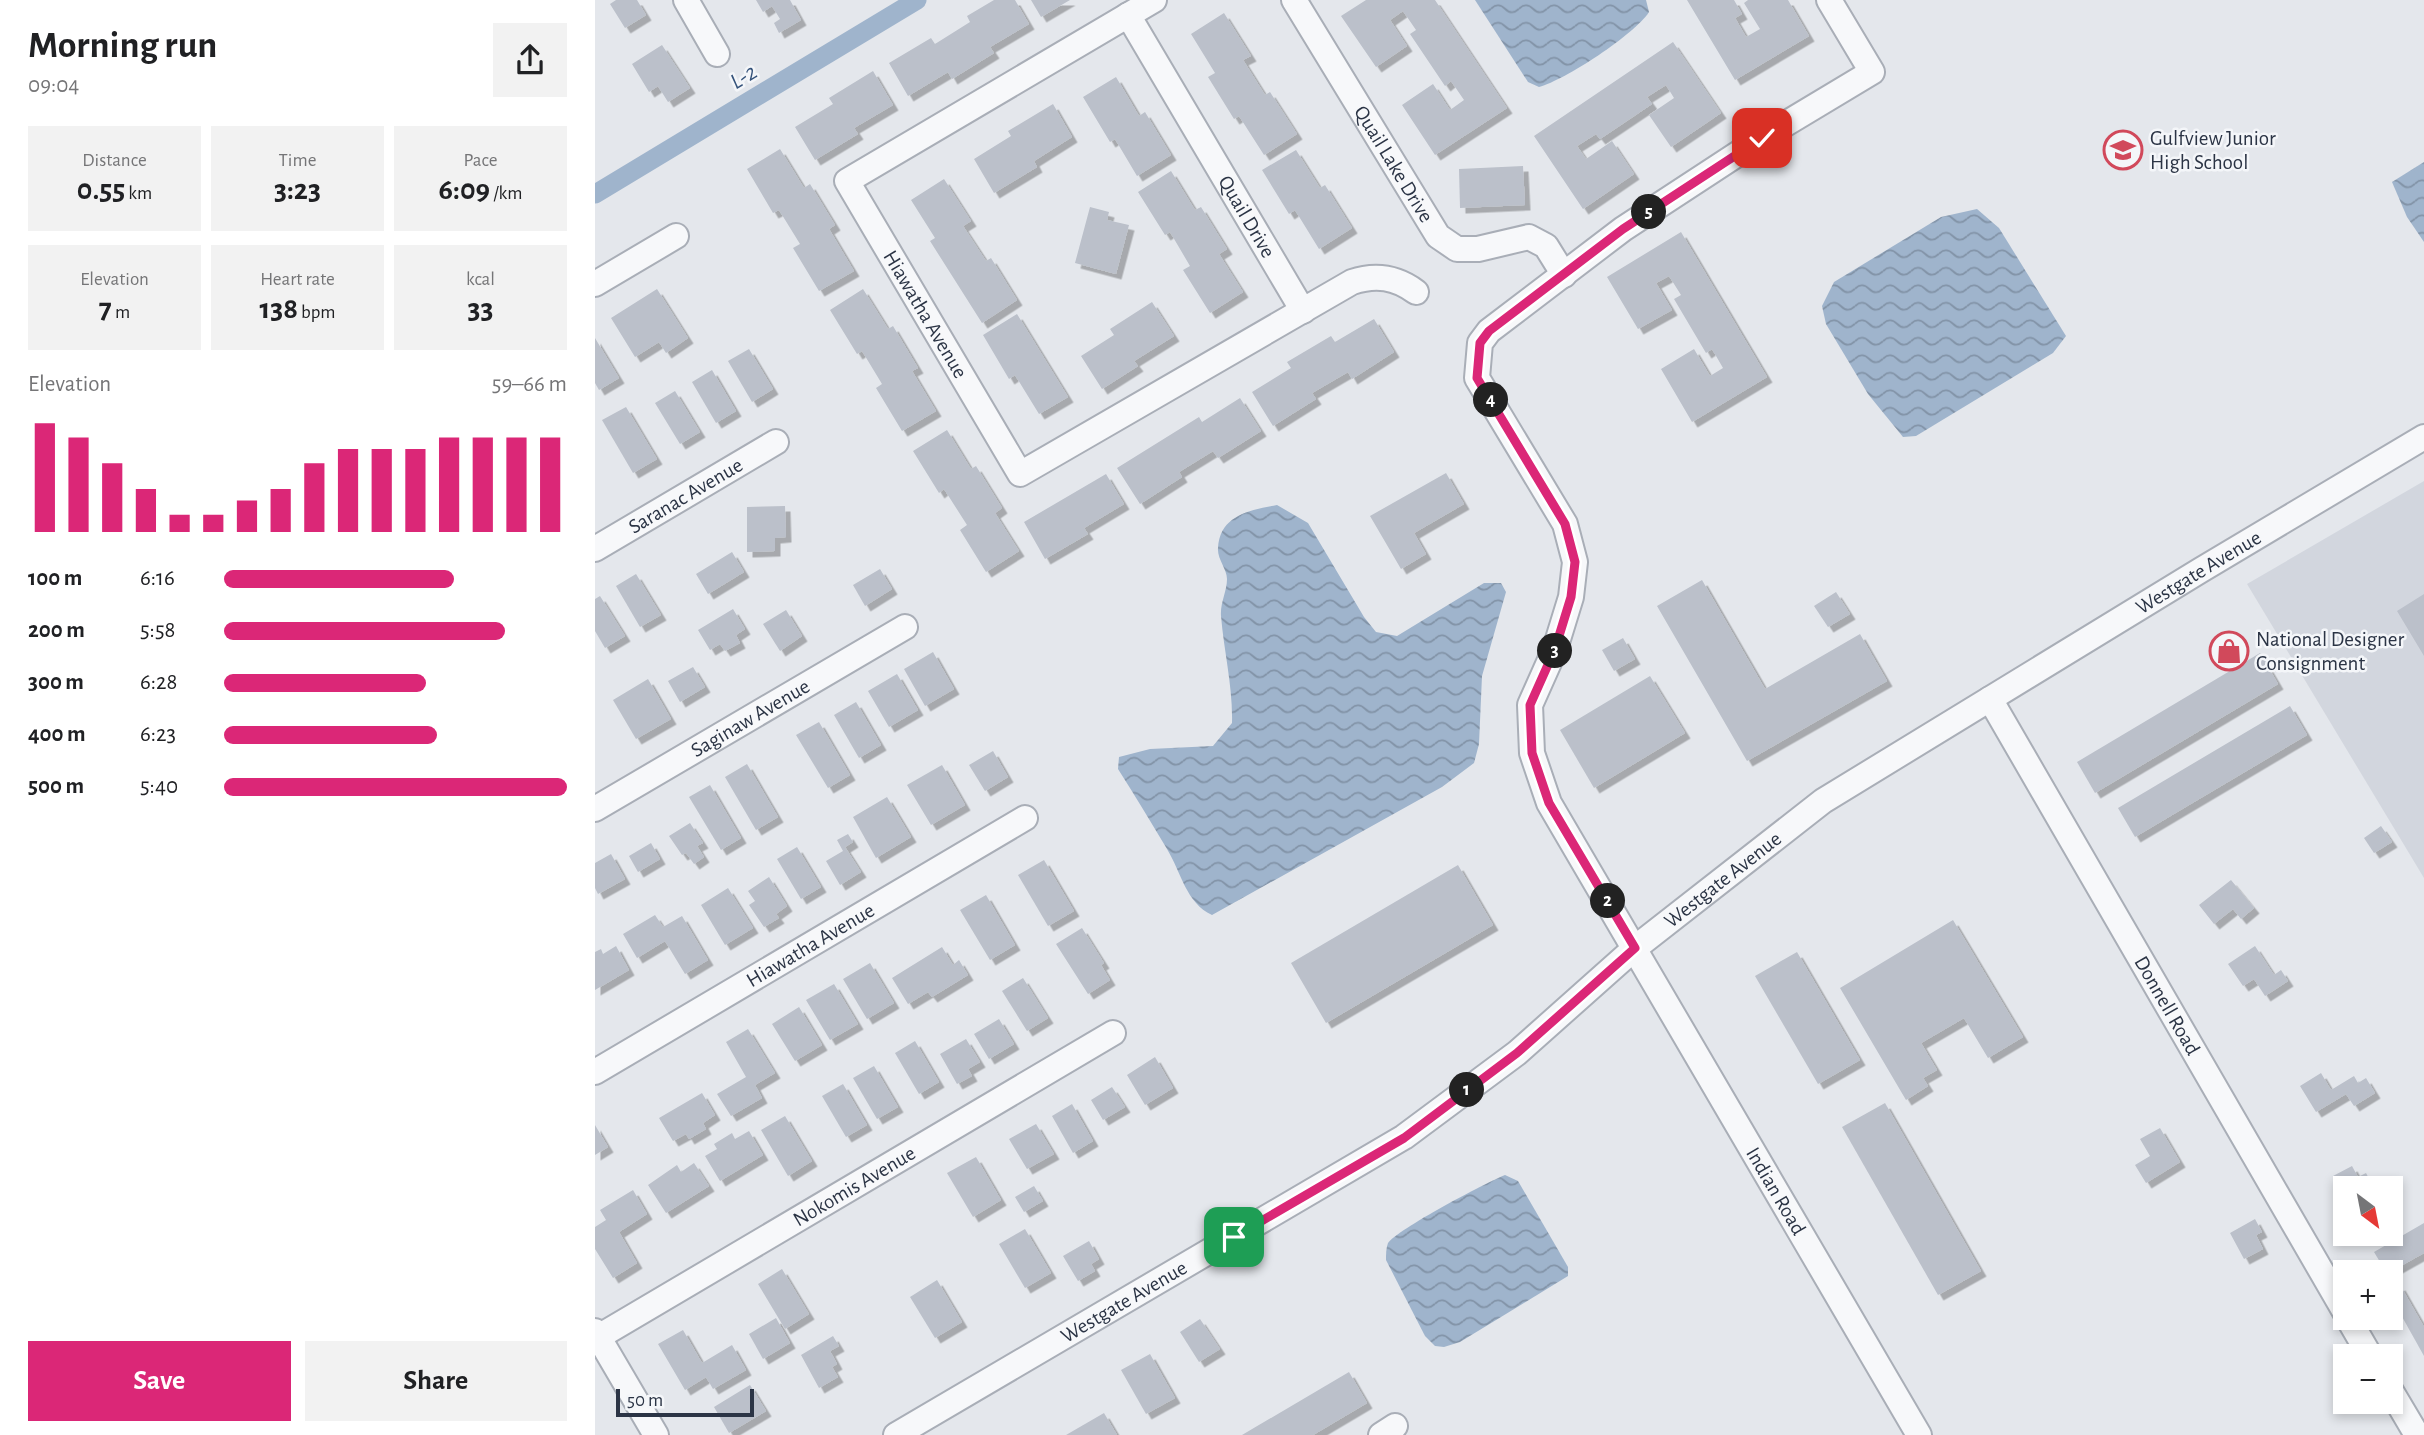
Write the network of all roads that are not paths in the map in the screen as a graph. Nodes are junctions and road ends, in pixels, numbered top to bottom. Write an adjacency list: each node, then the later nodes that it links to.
1 (686, 0): 6 (street)
2 (1154, 0): 5 (street, Hiawatha Avenue)
3 (1294, 0): 8 (street, Quail Lake Drive)
4 (1829, 0): 8 (street)
5 (1128, 15): 11 (street, Quail Drive); 11 (street, Hiawatha Avenue)
6 (717, 54)
7 (676, 236): 9 (street)
8 (1564, 275): 19 (street)
9 (595, 284)
10 (1416, 292): 11 (street)
11 (1303, 311)
12 (2424, 437): 16 (street, Westgate Avenue)
13 (776, 442): 14 (street, Saranac Avenue)
14 (595, 549)
15 (905, 627): 17 (street, Saginaw Avenue)
16 (1990, 699): 19 (street, Westgate Avenue); 22 (street, Donnell Road)
17 (595, 809)
18 (1025, 818): 21 (street, Hiawatha Avenue)
19 (1635, 948): 26 (street, Westgate Avenue); 27 (street, Indian Road)
20 (1113, 1033): 23 (street, Nokomis Avenue)
21 (595, 1072)
22 (2333, 1291)
23 (596, 1335): 25 (street)
24 (2403, 1411): 28 (street)
25 (656, 1435)
26 (897, 1435)
27 (1919, 1435)
28 (2417, 1435)

